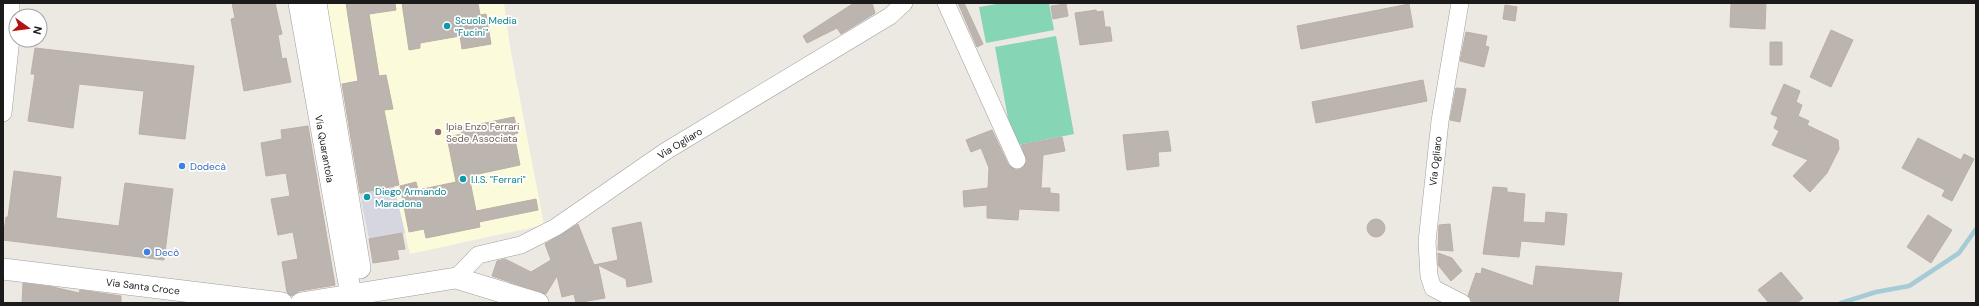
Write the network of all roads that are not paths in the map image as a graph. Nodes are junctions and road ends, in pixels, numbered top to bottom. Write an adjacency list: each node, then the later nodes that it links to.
1 (11, 3): 7 (street)
2 (299, 3): 11 (street, Via Quarantola)
3 (316, 3): 11 (street)
4 (904, 3): 10 (street, Via Ogliaro)
5 (946, 3): 8 (street)
6 (1460, 3): 15 (street, Via Ogliaro)
7 (3, 113)
8 (1017, 160)
9 (3, 270): 12 (street, Via Santa Croce)
10 (456, 278): 11 (street); 14 (street)
11 (357, 294): 13 (street)
12 (282, 303)
13 (301, 303)
14 (538, 303)
15 (1462, 303)

